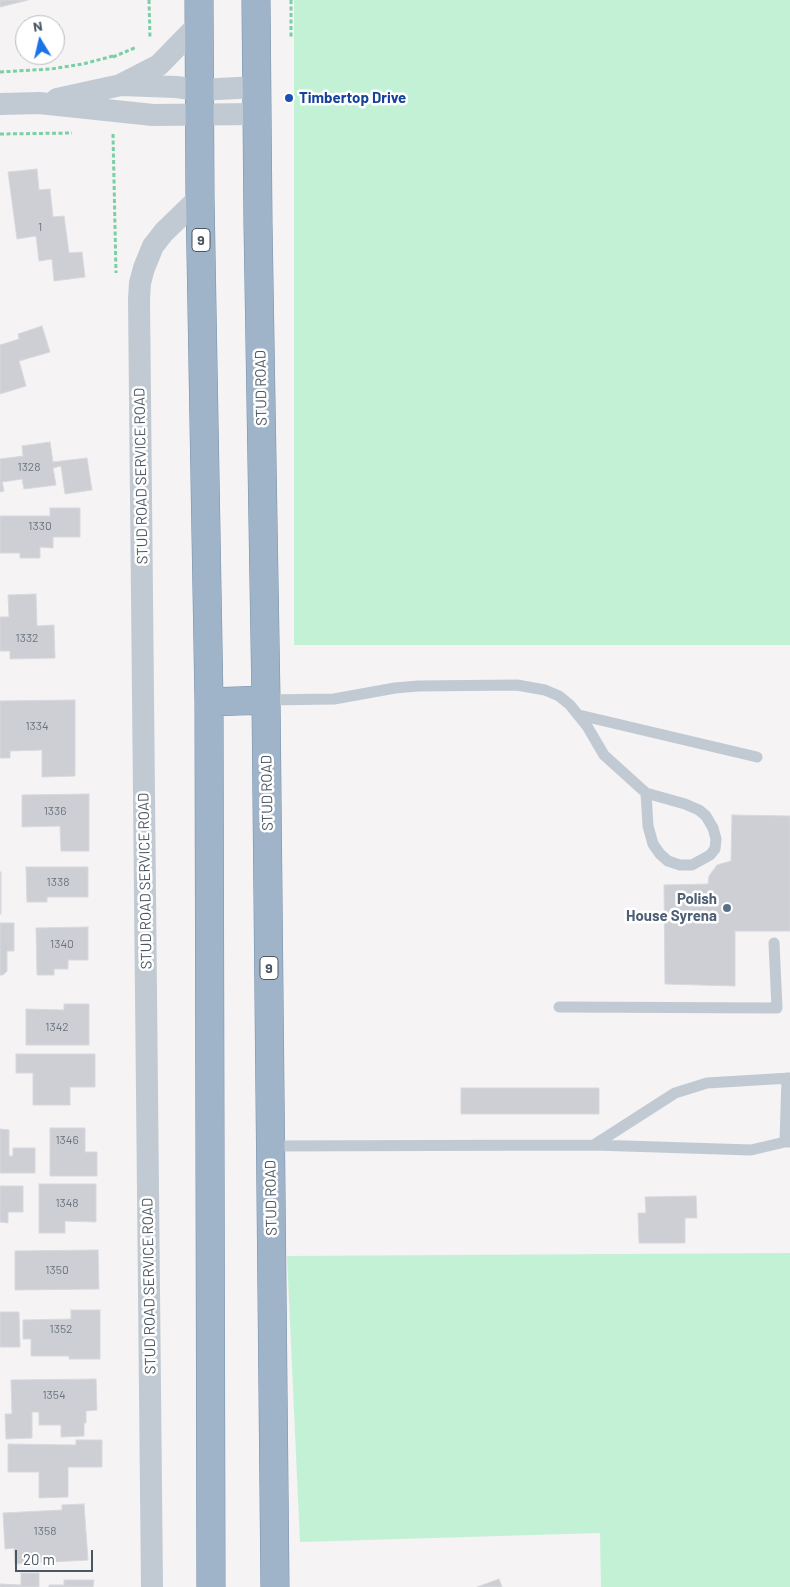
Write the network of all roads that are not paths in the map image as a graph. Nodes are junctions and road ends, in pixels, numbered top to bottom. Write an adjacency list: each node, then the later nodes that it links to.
1 (256, 0): 4 (highway, STUD ROAD / 9)
2 (199, 12): 3 (street); 6 (highway, 9)
3 (121, 85): 5 (street); 6 (street)
4 (257, 87): 6 (street); 8 (highway, STUD ROAD / 9)
5 (39, 103): 6 (street); 7 (street)
6 (199, 103): 8 (street); 9 (highway, 9)
7 (0, 104)
8 (257, 114): 10 (highway, STUD ROAD / 9)
9 (200, 197): 11 (highway, 9); 21 (street, STUD ROAD SERVICE ROAD)
10 (266, 700): 11 (highway); 12 (lane); 20 (highway, STUD ROAD / 9)
11 (209, 702): 22 (highway, 9)
12 (579, 715): 13 (lane); 14 (lane)
13 (757, 757)
14 (646, 793): 14 (lane)
15 (774, 943): 16 (lane)
16 (559, 1007)
17 (789, 1078): 18 (lane); 19 (lane)
18 (788, 1142): 19 (lane)
19 (594, 1145): 20 (lane)
20 (271, 1146): 23 (highway, STUD ROAD / 9)
21 (152, 1587)
22 (211, 1587)
23 (275, 1587)

